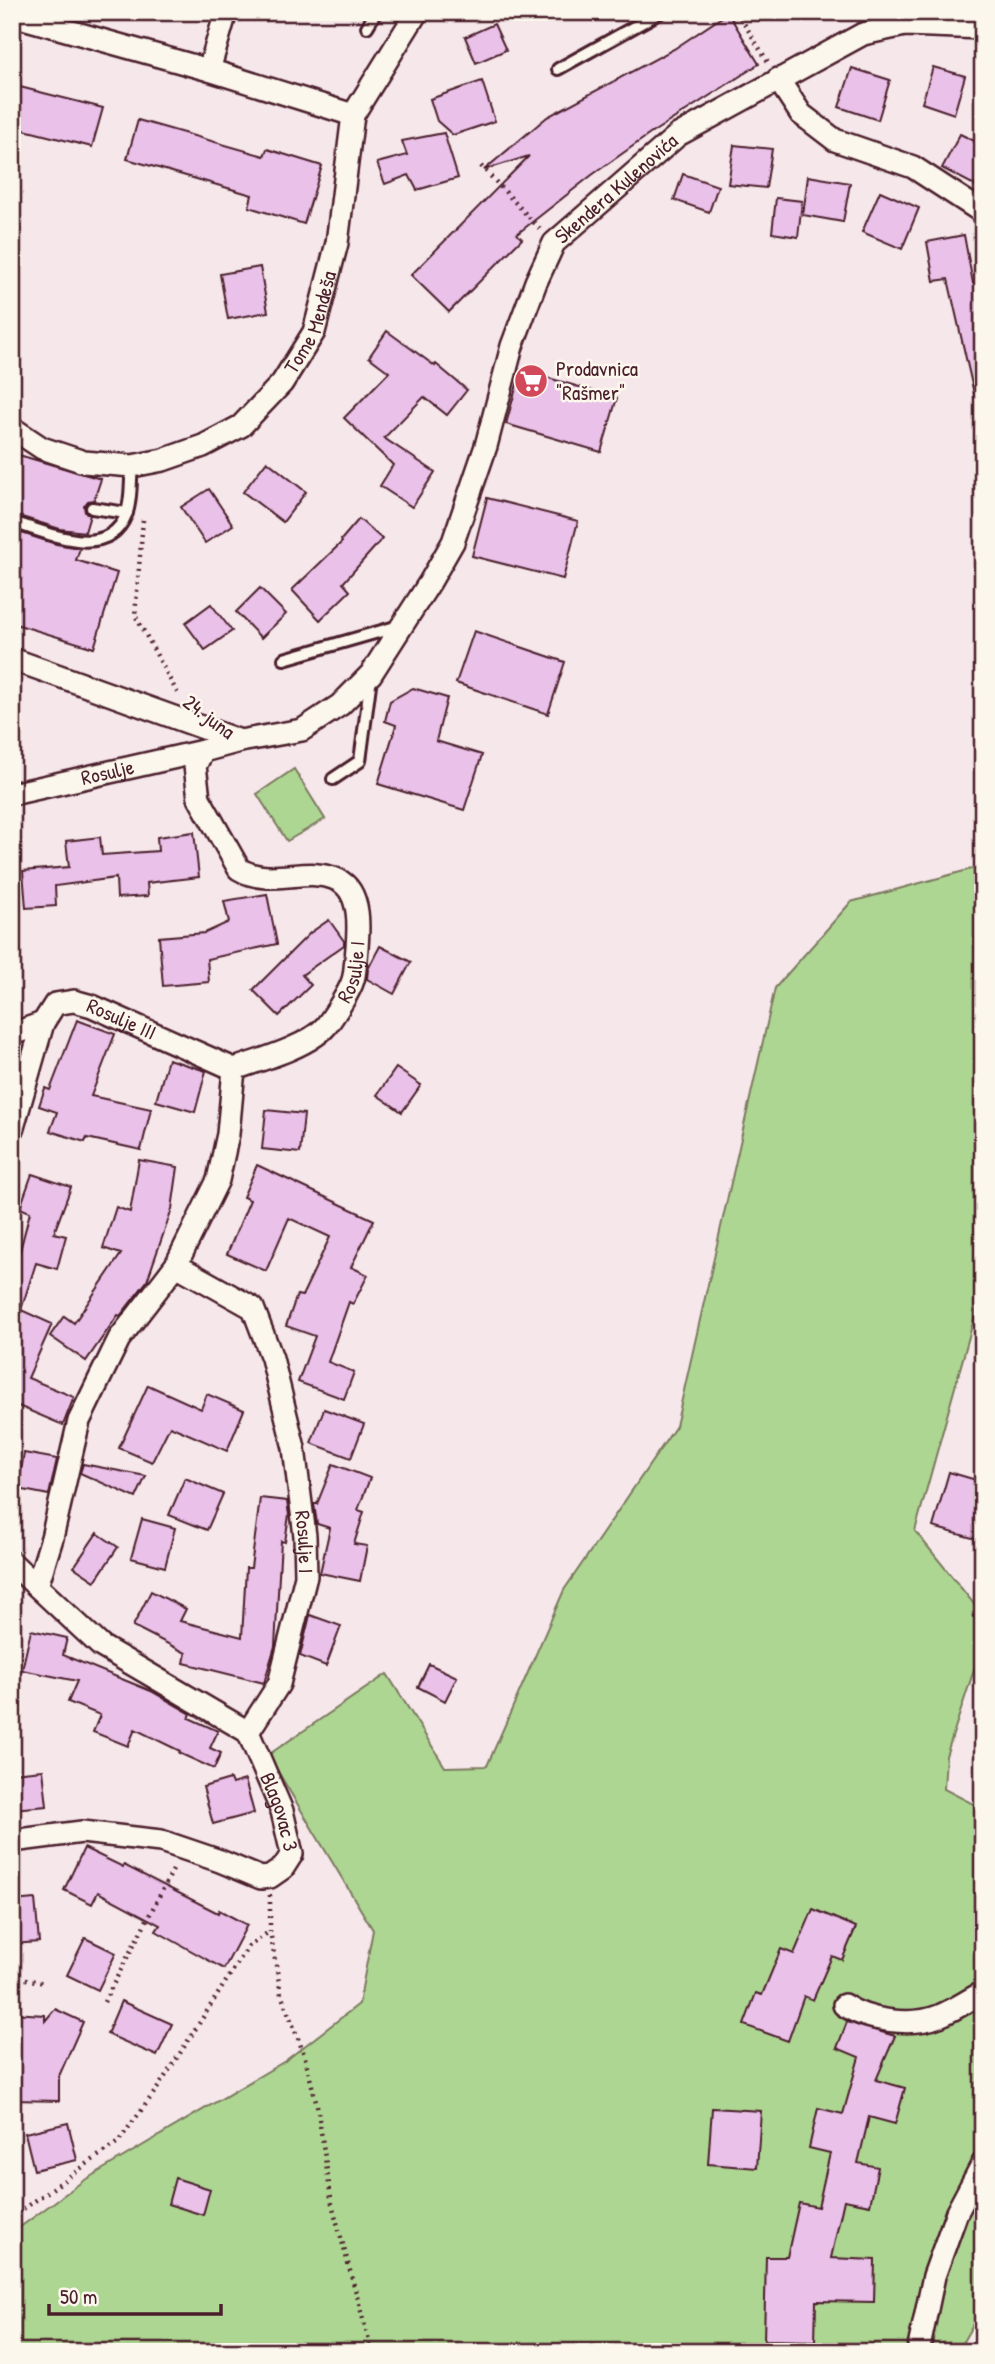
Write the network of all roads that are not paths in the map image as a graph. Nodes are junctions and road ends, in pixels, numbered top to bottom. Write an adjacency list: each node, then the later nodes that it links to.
1 (226, 12): 9 (street)
2 (376, 12): 6 (lane)
3 (417, 12): 11 (street, Tome Mendeša)
4 (661, 12): 8 (lane)
5 (12, 15): 9 (street)
6 (367, 27)
7 (983, 28): 10 (street, Skendera Kulenovića)
8 (558, 69)
9 (209, 70): 11 (street)
10 (778, 79): 12 (street); 18 (street, Skendera Kulenovića)
11 (353, 114): 14 (street, Tome Mendeša)
12 (983, 214)
13 (12, 428): 14 (street)
14 (132, 466): 16 (lane)
15 (92, 508): 16 (lane)
16 (127, 513): 17 (lane)
17 (12, 522)
18 (402, 625): 20 (lane); 21 (street, Skendera Kulenovića)
19 (12, 659): 22 (street, 24. juna)
20 (284, 659)
21 (371, 674): 22 (street, Skendera Kulenovića); 24 (lane, Skendera Kulenovića)
22 (240, 741): 23 (street)
23 (203, 751): 25 (street, Rosulje); 28 (street, Rosulje I)
24 (333, 779)
25 (12, 794)
26 (43, 1023): 27 (street, Rosulje III); 28 (street, Rosulje III); 29 (street)
27 (12, 1034)
28 (234, 1069): 30 (street)
29 (12, 1131)
30 (176, 1265): 32 (street); 33 (street, Rosulje I)
31 (12, 1563): 32 (street)
32 (37, 1586): 33 (street)
33 (248, 1732): 34 (street, Blagovac 3)
34 (12, 1841)
35 (983, 1992): 36 (street)
36 (844, 2005)
37 (983, 2163): 38 (street)
38 (918, 2352)

